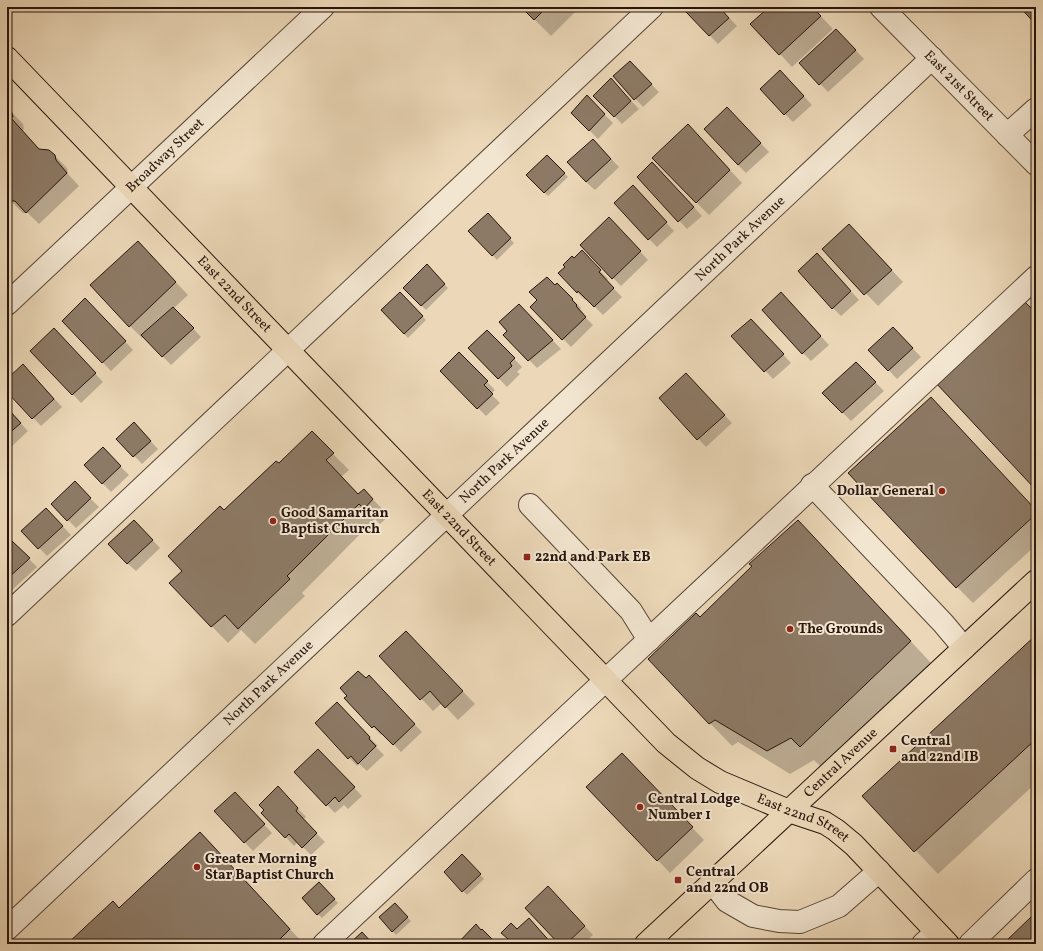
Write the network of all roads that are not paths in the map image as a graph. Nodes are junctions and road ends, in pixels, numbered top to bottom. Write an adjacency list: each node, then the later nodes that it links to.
1 (322, 7): 9 (street, Broadway Street)
2 (652, 7): 12 (street)
3 (888, 9): 5 (street, East 21st Street)
4 (7, 58): 9 (main road, East 22nd Street)
5 (932, 58): 7 (street, East 21st Street); 15 (street, North Park Avenue)
6 (1036, 109): 7 (street)
7 (1007, 135): 8 (street, East 21st Street)
8 (1036, 164)
9 (131, 187): 11 (street, Broadway Street); 12 (main road, East 22nd Street)
10 (1036, 277): 13 (street)
11 (7, 304)
12 (288, 350): 15 (main road, East 22nd Street); 17 (street)
13 (812, 485): 18 (street); 19 (street)
14 (530, 505): 18 (street)
15 (447, 514): 20 (main road, East 22nd Street); 25 (street, North Park Avenue)
16 (1036, 581): 19 (main road, Central Avenue)
17 (7, 615)
18 (649, 640): 20 (street)
19 (964, 648): 21 (main road, Central Avenue)
20 (606, 680): 21 (main road, East 22nd Street); 27 (street)
21 (789, 811): 22 (main road, East 22nd Street); 24 (main road, Central Avenue)
22 (878, 872): 24 (street); 26 (main road, East 22nd Street)
23 (1036, 880): 29 (street)
24 (712, 882): 28 (main road, Central Avenue)
25 (7, 929)
26 (936, 940)
27 (324, 944)
28 (646, 944)
29 (970, 944)

